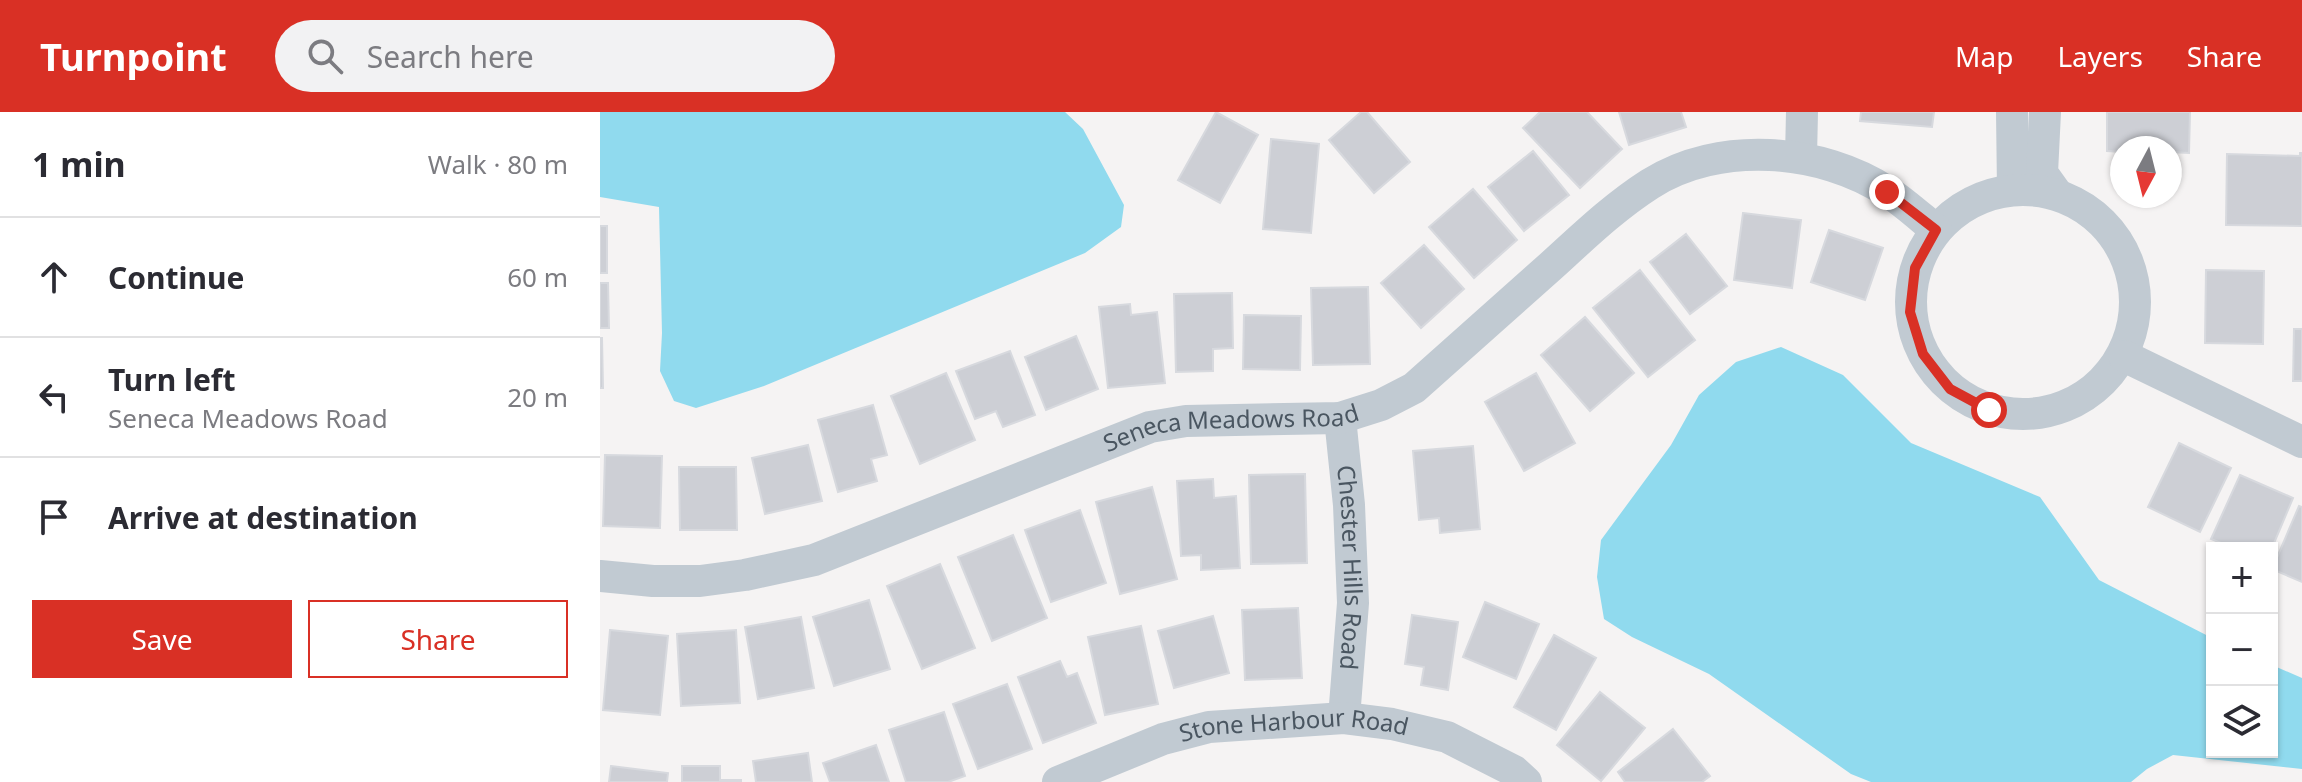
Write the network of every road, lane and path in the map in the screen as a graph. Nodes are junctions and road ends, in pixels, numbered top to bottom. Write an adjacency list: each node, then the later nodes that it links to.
1 (1802, 112): 4 (street)
2 (2012, 112): 5 (street)
3 (2045, 112): 6 (street)
4 (1801, 157): 7 (street, Seneca Meadows Road); 9 (street, Seneca Meadows Road)
5 (2013, 190): 6 (street); 7 (street)
6 (2057, 194): 8 (street)
7 (1936, 230): 8 (street)
8 (2124, 356): 10 (street)
9 (1340, 418): 11 (street, Seneca Meadows Road); 12 (street, Chester Hills Road)
10 (2302, 442)
11 (600, 576)
12 (1344, 718): 13 (street, Stone Harbour Road); 14 (street, Stone Harbour Road)
13 (1058, 782)
14 (1526, 782)

